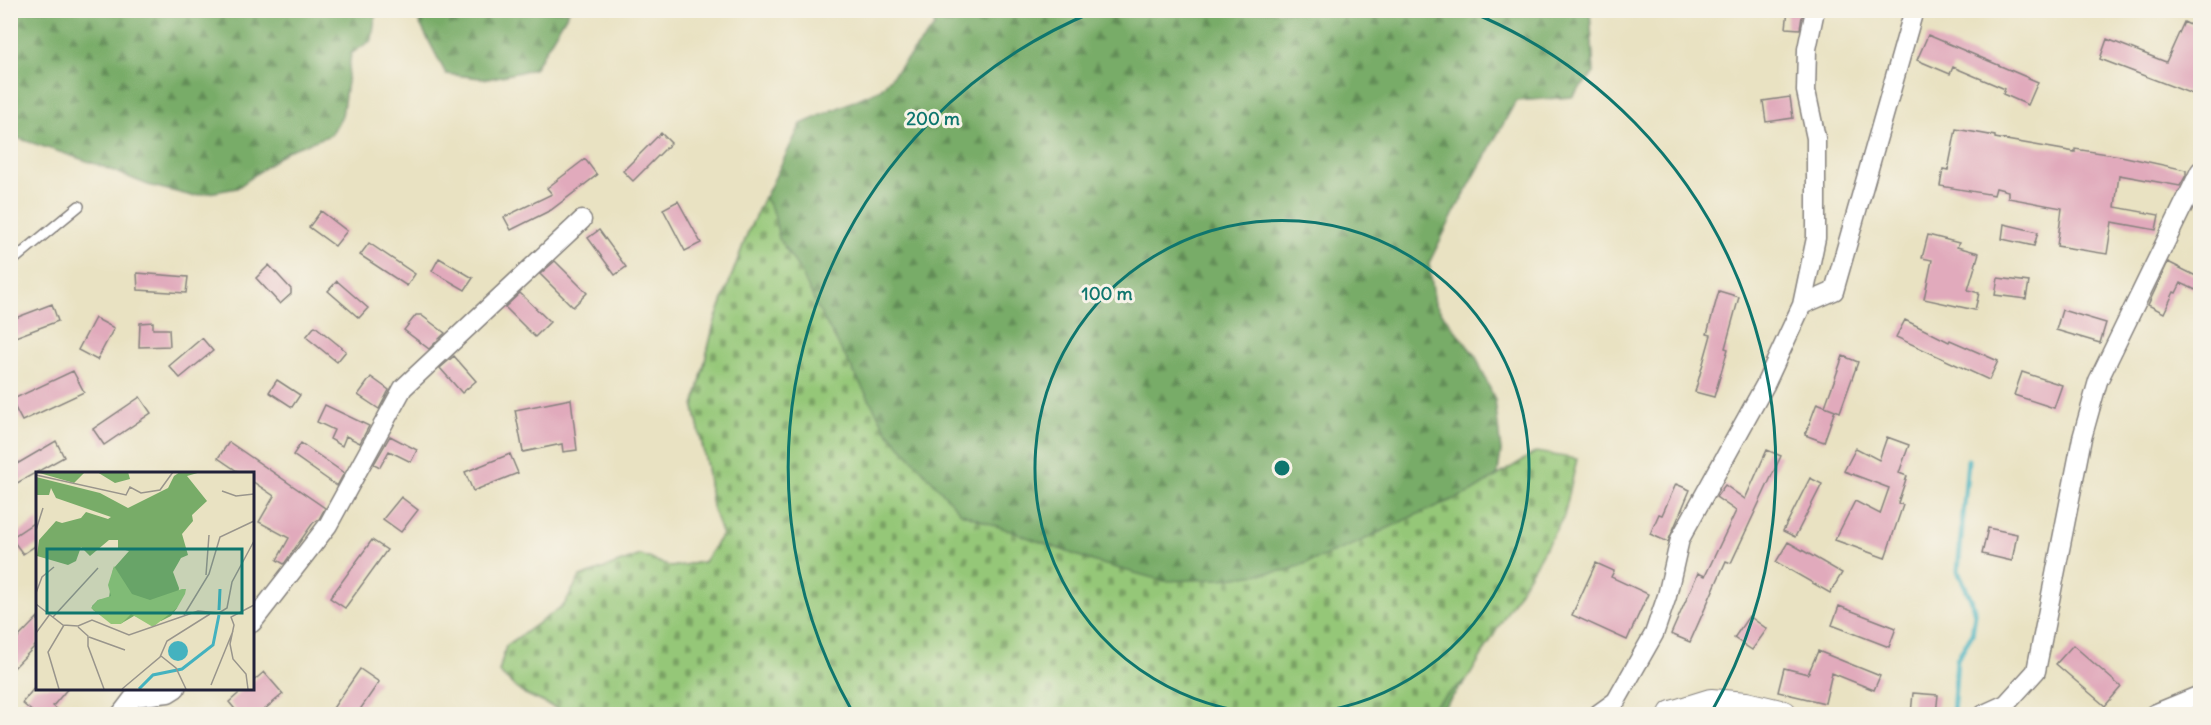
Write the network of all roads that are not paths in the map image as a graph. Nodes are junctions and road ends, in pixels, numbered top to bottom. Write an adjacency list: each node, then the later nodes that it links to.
1 (1815, 10): 7 (street)
2 (1914, 10): 7 (street)
3 (2200, 171): 15 (street)
4 (79, 206): 6 (lane)
5 (582, 219): 8 (street)
6 (10, 262)
7 (1803, 305): 12 (street)
8 (254, 620)
9 (173, 689): 11 (street)
10 (2200, 695): 16 (street)
11 (121, 714)
12 (1598, 714)
13 (1672, 714): 14 (street)
14 (1784, 714)
15 (1984, 714)
16 (2154, 714)

